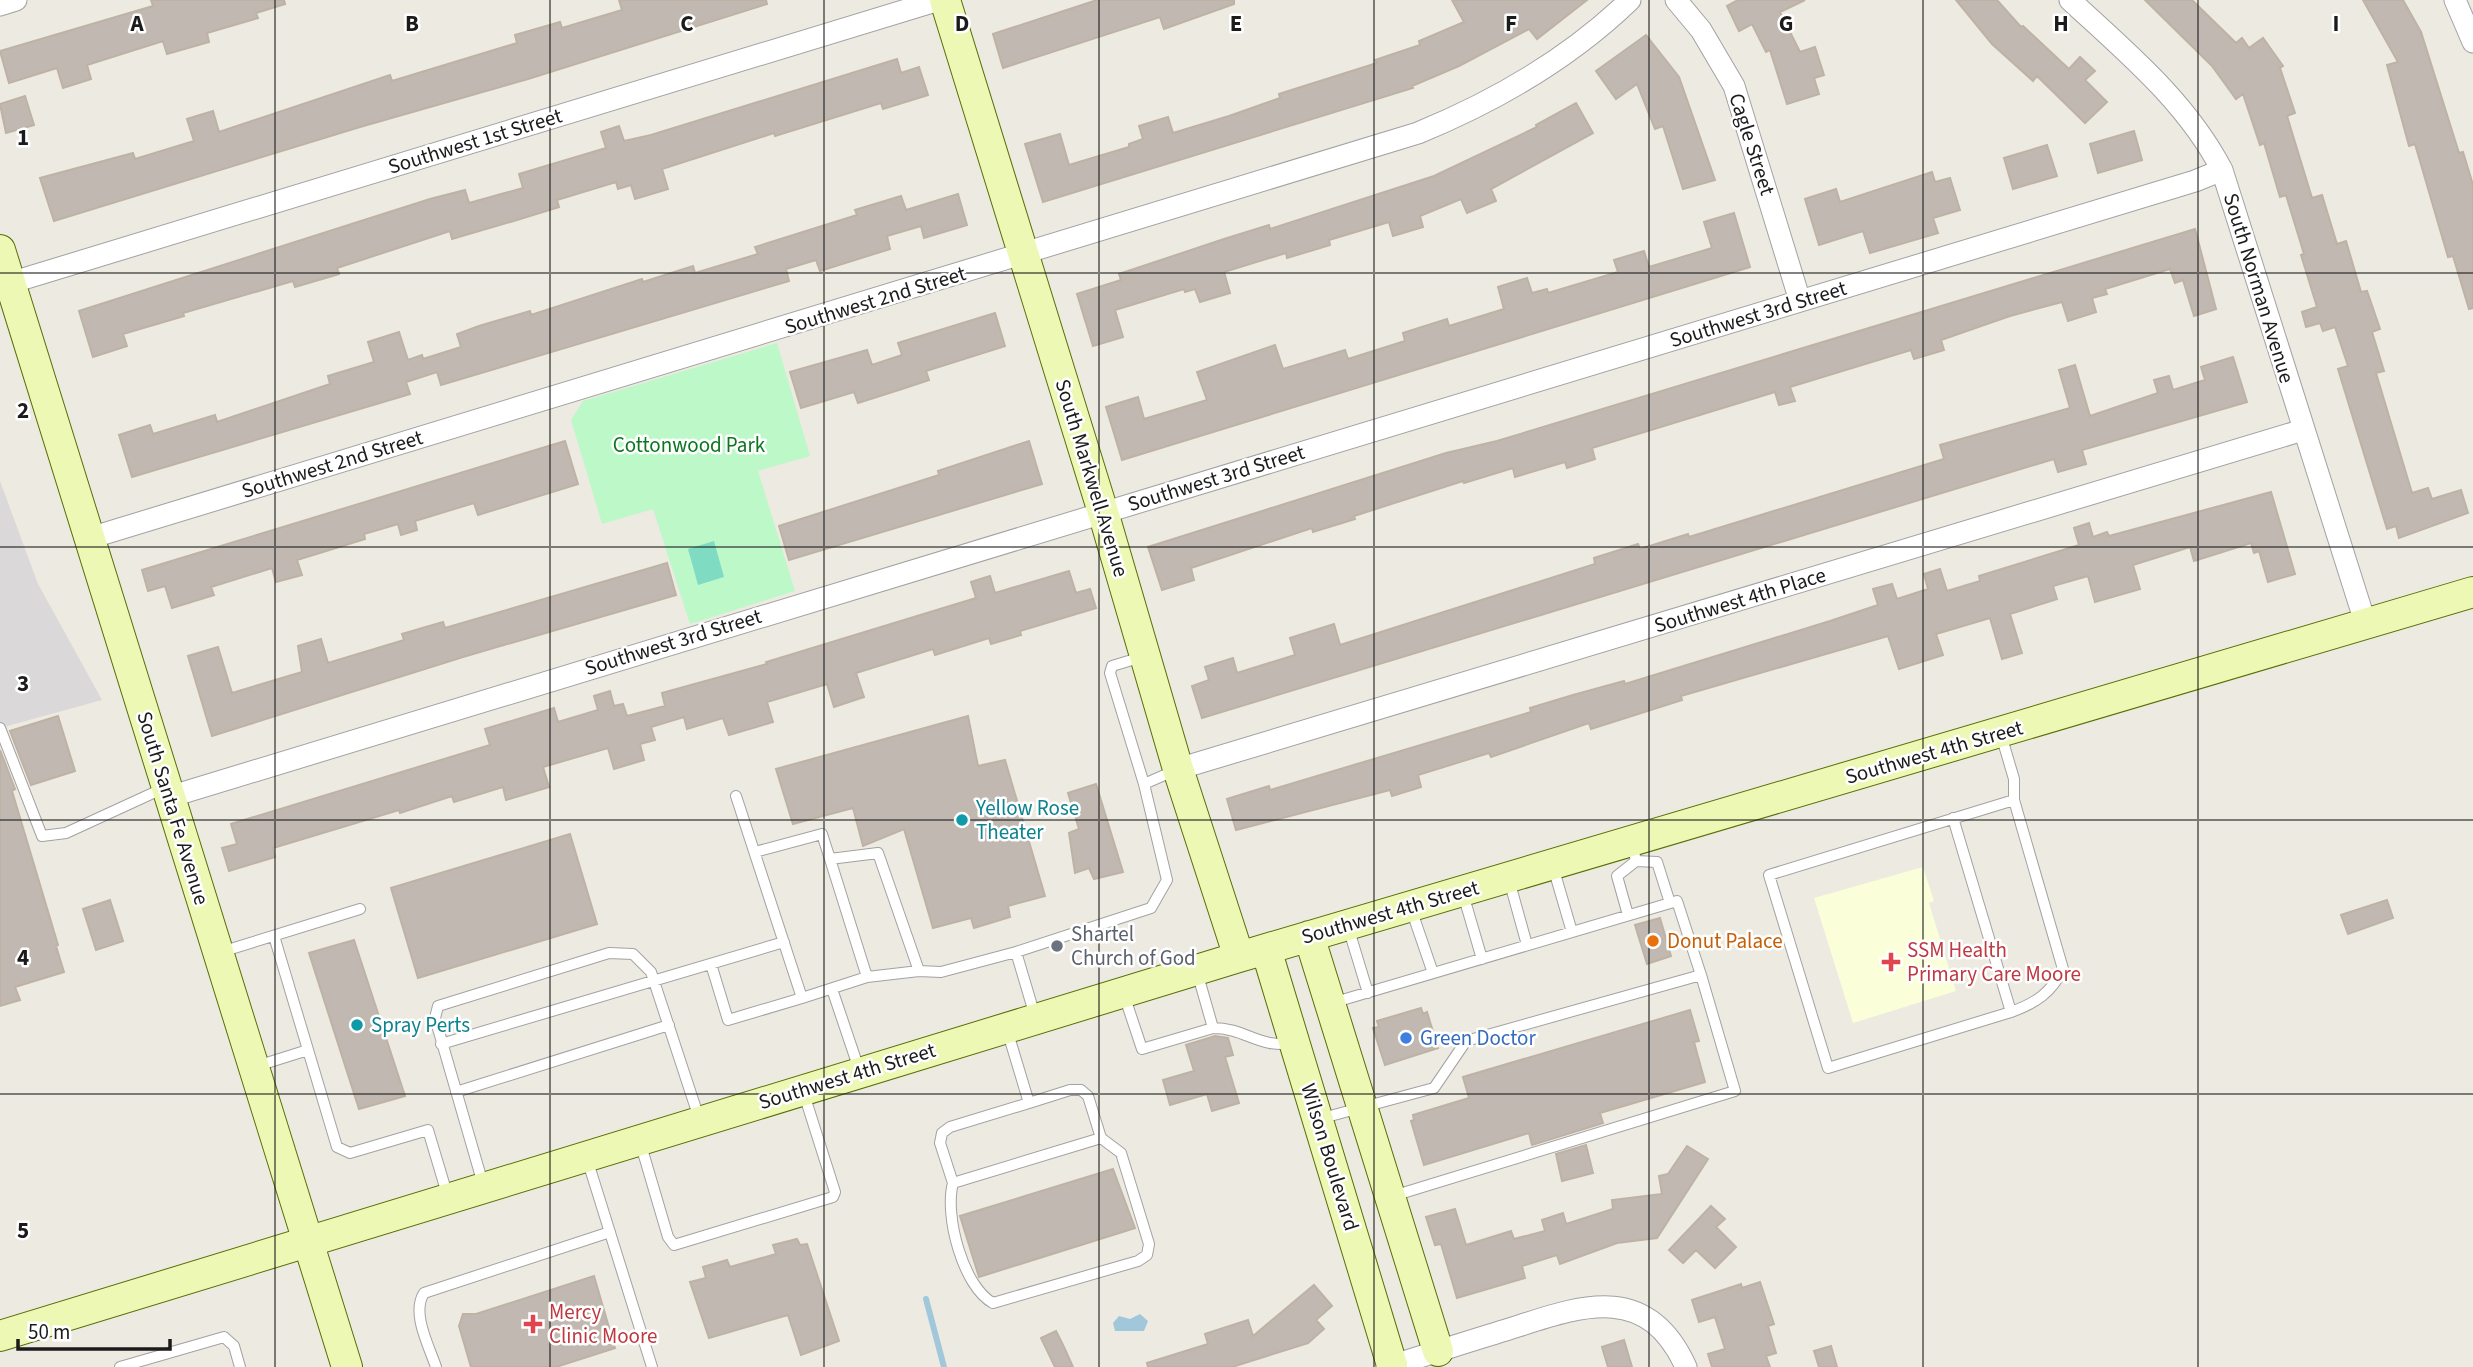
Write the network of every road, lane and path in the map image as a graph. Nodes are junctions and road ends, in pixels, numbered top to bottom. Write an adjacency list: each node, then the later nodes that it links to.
1 (16, 0): 8 (street)
2 (939, 0): 13 (street, Southwest 1st Street)
3 (945, 0): 12 (main road, South Markwell Avenue)
4 (1630, 0): 12 (street, Southwest 2nd Street)
5 (1676, 0): 14 (street, Cagle Street)
6 (2070, 0): 10 (street, South Norman Avenue)
7 (2455, 0): 9 (street)
8 (0, 5)
9 (2473, 42)
10 (2221, 170): 14 (street, Southwest 3rd Street); 15 (street, South Norman Avenue)
11 (0, 250): 13 (main road, South Santa Fe Avenue)
12 (1023, 256): 16 (main road, South Markwell Avenue); 17 (street, Southwest 2nd Street)
13 (10, 283): 17 (main road, South Santa Fe Avenue)
14 (1800, 301): 16 (street, Southwest 3rd Street)
15 (2302, 430): 19 (street, South Norman Avenue); 23 (street, Southwest 4th Place)
16 (1103, 512): 20 (main road, South Markwell Avenue); 25 (street, Southwest 3rd Street)
17 (90, 538): 25 (main road, South Santa Fe Avenue)
18 (2473, 592): 19 (main road, Southwest 4th Street)
19 (2366, 625): 22 (main road, Southwest 4th Street)
20 (1145, 656): 23 (main road, South Markwell Avenue); 24 (lane)
21 (0, 728): 25 (lane)
22 (2000, 733): 27 (lane); 29 (main road, Southwest 4th Street)
23 (1178, 769): 24 (lane); 47 (main road, South Markwell Avenue)
24 (1144, 784): 45 (lane)
25 (168, 792): 46 (main road, South Santa Fe Avenue)
26 (736, 796): 30 (lane)
27 (2014, 800): 28 (lane); 61 (lane)
28 (1953, 818): 61 (lane); 61 (lane)
29 (1633, 851): 32 (main road, Southwest 4th Street); 35 (lane); 38 (lane)
30 (755, 852): 31 (lane); 43 (lane)
31 (830, 859): 51 (lane); 54 (lane)
32 (1553, 864): 33 (main road, Southwest 4th Street); 40 (lane)
33 (1508, 877): 34 (main road, Southwest 4th Street); 44 (lane)
34 (1462, 891): 36 (main road, Southwest 4th Street); 48 (lane)
35 (1670, 903): 38 (lane); 53 (lane)
36 (1410, 906): 39 (main road, Southwest 4th Street); 52 (lane)
37 (360, 909): 41 (lane)
38 (1628, 915): 40 (lane)
39 (1347, 925): 42 (main road, Southwest 4th Street); 58 (lane)
40 (1572, 932): 44 (lane)
41 (274, 936): 46 (lane); 68 (lane)
42 (1309, 936): 47 (main road, Southwest 4th Street); 60 (main road, Wilson Boulevard)
43 (784, 942): 49 (lane); 59 (lane)
44 (1527, 945): 48 (lane)
45 (1016, 952): 51 (lane); 62 (lane)
46 (218, 953): 69 (main road, South Santa Fe Avenue)
47 (1253, 953): 50 (main road, Southwest 4th Street); 66 (main road, Wilson Boulevard)
48 (1482, 959): 52 (lane)
49 (711, 964): 55 (lane); 59 (lane)
50 (1196, 970): 57 (main road, Southwest 4th Street); 65 (lane)
51 (919, 971): 54 (lane)
52 (1433, 973): 58 (lane)
53 (1701, 975): 74 (lane); 83 (lane)
54 (867, 977): 56 (lane)
55 (654, 982): 63 (lane); 67 (lane); 67 (lane)
56 (832, 989): 59 (lane); 70 (lane)
57 (1123, 992): 62 (main road, Southwest 4th Street); 65 (lane)
58 (1368, 993): 60 (lane)
59 (802, 999)
60 (1329, 1004): 74 (main road, Wilson Boulevard)
61 (2011, 1012)
62 (1036, 1018): 64 (main road, Southwest 4th Street)
63 (669, 1025): 72 (lane); 76 (lane)
64 (1007, 1027): 70 (main road, Southwest 4th Street); 73 (lane)
65 (1213, 1028): 66 (lane)
66 (1295, 1042): 75 (main road, Wilson Boulevard)
67 (441, 1044): 72 (lane)
68 (308, 1050): 69 (lane); 82 (lane)
69 (254, 1066): 85 (main road, South Santa Fe Avenue)
70 (860, 1072): 71 (main road, Southwest 4th Street)
71 (802, 1089): 76 (main road, Southwest 4th Street); 78 (lane)
72 (456, 1092): 81 (lane)
73 (1029, 1103): 77 (lane); 80 (lane)
74 (1360, 1107): 75 (lane); 83 (main road, Wilson Boulevard)
75 (1319, 1119): 88 (main road, Wilson Boulevard)
76 (700, 1121): 78 (main road, Southwest 4th Street)
77 (1101, 1138): 80 (lane); 80 (lane)
78 (639, 1139): 79 (main road, Southwest 4th Street)
79 (586, 1155): 81 (main road, Southwest 4th Street); 84 (lane)
80 (953, 1183)
81 (479, 1188): 82 (main road, Southwest 4th Street)
82 (449, 1197): 85 (main road, Southwest 4th Street)
83 (1389, 1197): 87 (main road, Wilson Boulevard)
84 (610, 1232): 92 (lane); 93 (lane)
85 (309, 1240): 86 (main road, Southwest 4th Street); 91 (main road, South Santa Fe Avenue)
86 (0, 1336)
87 (1438, 1351): 88 (street); 94 (street)
88 (1390, 1366)
89 (120, 1367): 90 (lane)
90 (240, 1367)
91 (347, 1367)
92 (436, 1367)
93 (652, 1367)
94 (1686, 1367)

